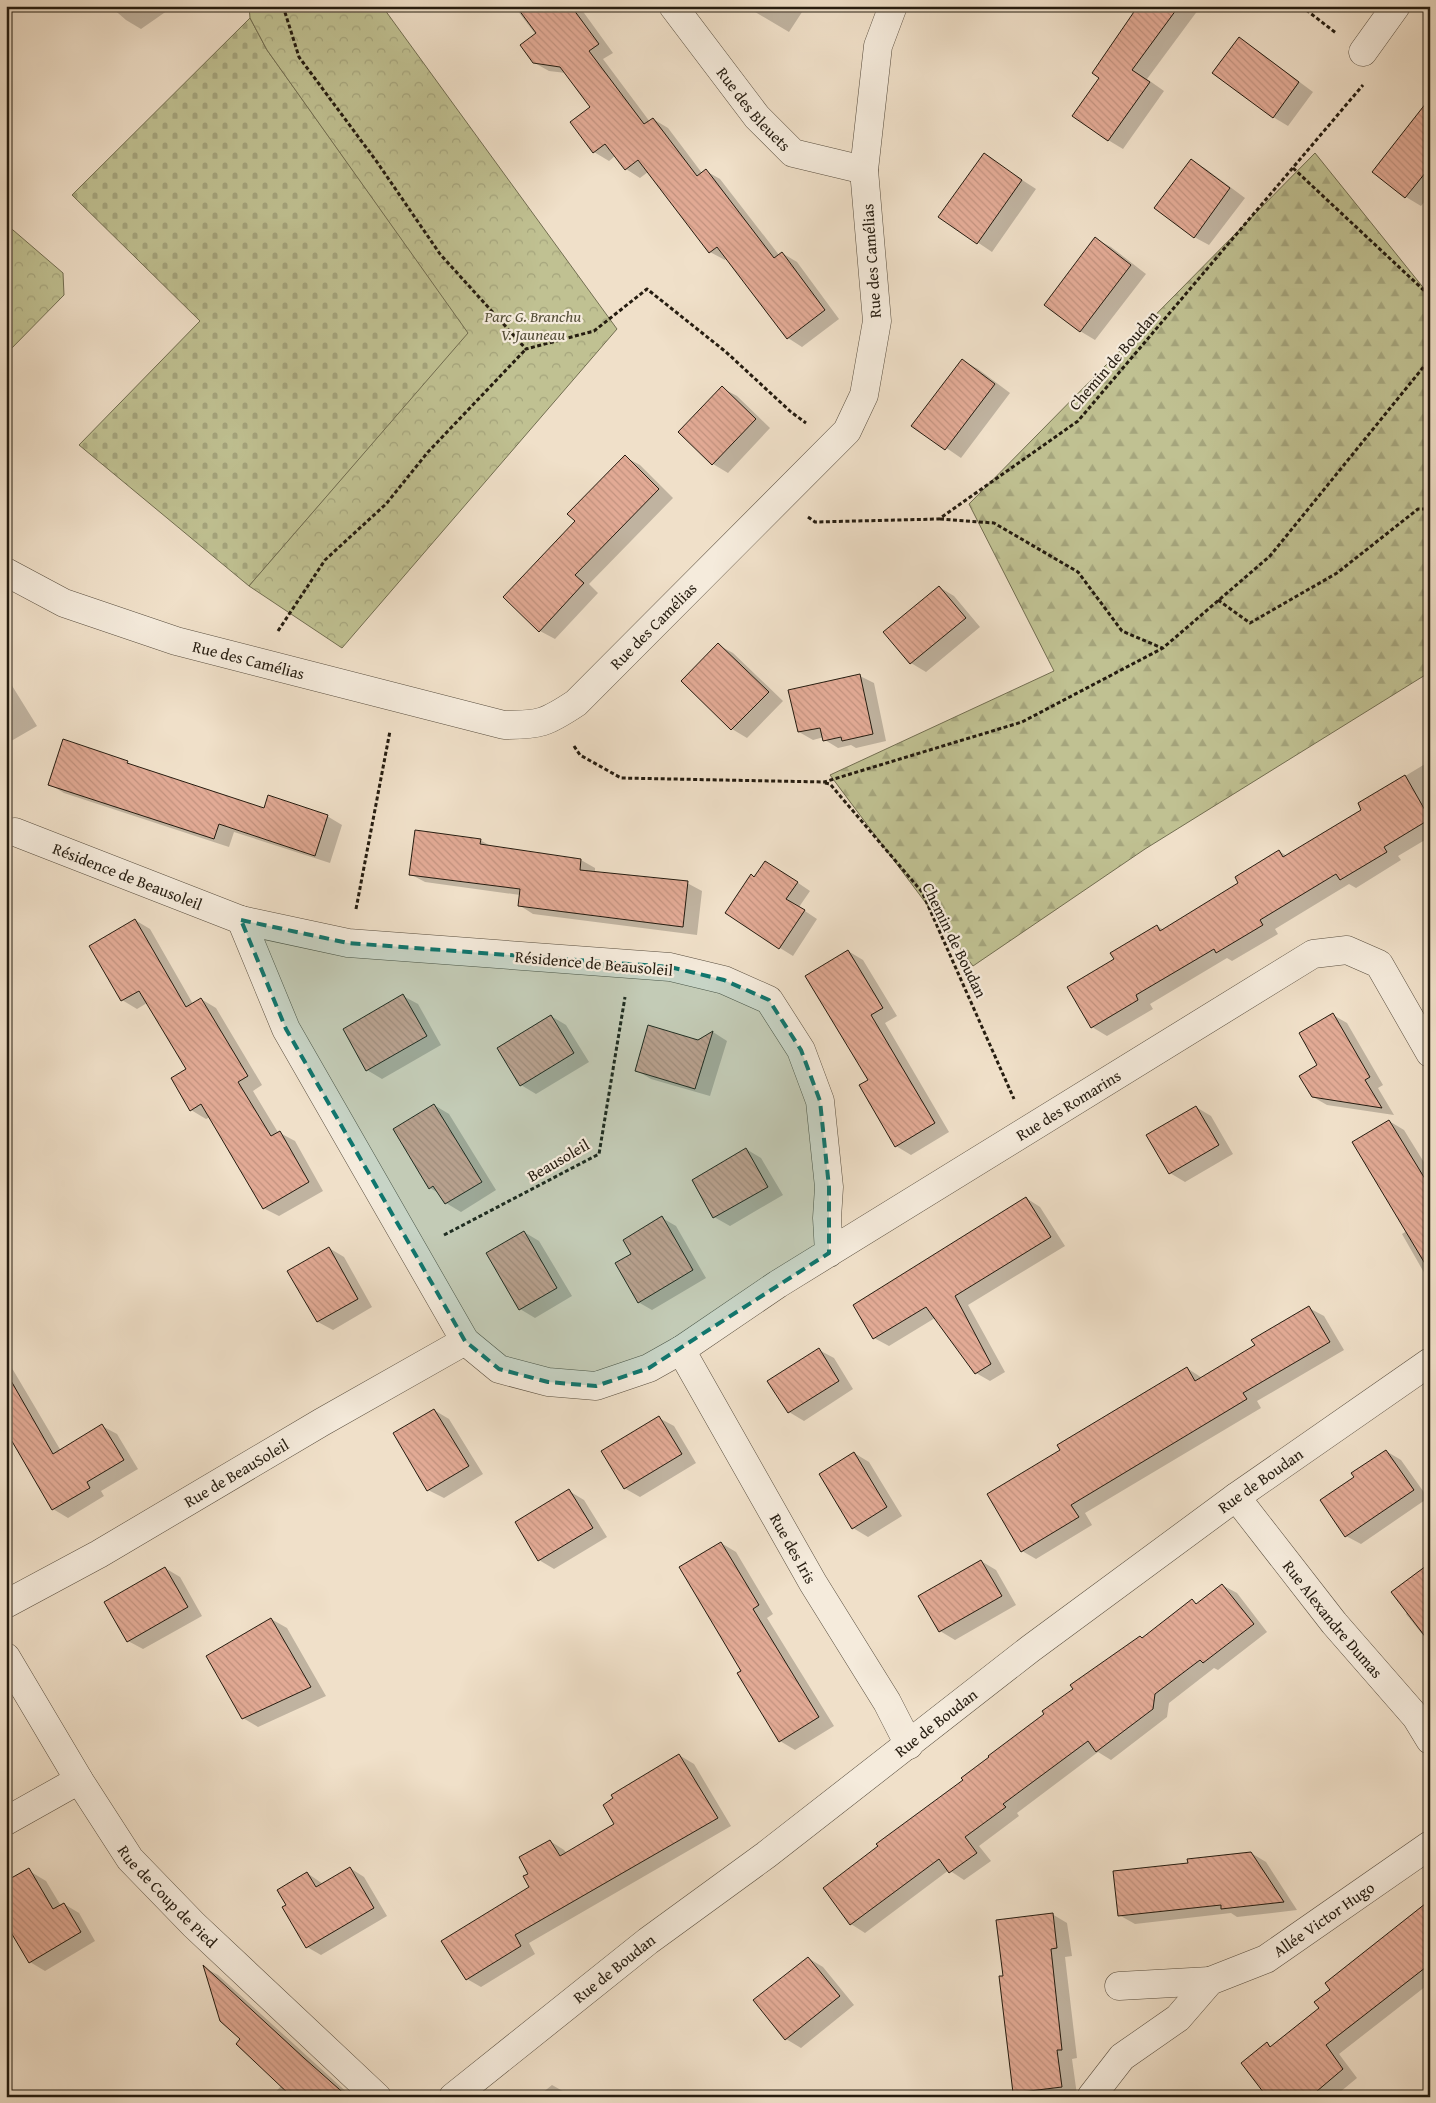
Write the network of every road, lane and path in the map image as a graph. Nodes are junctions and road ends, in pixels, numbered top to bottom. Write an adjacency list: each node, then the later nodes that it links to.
1 (284, 6): 10 (path)
2 (672, 6): 8 (street, Rue des Bleuets)
3 (893, 6): 8 (street, Rue des Camélias)
4 (1301, 6): 6 (path)
5 (1396, 6): 6 (street)
6 (1363, 52): 7 (path, Chemin de Boudan)
7 (1293, 168): 9 (path); 15 (path, Chemin de Boudan)
8 (864, 170): 12 (street, Rue des Camélias)
9 (1430, 296)
10 (526, 349): 12 (path); 19 (path)
11 (1430, 359): 17 (path)
12 (836, 444): 13 (street, Rue des Camélias)
13 (781, 496): 15 (path); 21 (street, Rue des Camélias)
14 (1430, 509): 17 (path)
15 (939, 519): 18 (path)
16 (6, 572): 19 (street, Rue des Camélias)
17 (1218, 600): 18 (path)
18 (1162, 648): 22 (path)
19 (258, 662): 20 (street, Rue des Camélias)
20 (395, 697): 21 (street, Rue des Camélias); 25 (path)
21 (554, 717): 22 (path)
22 (824, 782): 28 (path, Chemin de Boudan)
23 (15, 832): 24 (street, Résidence de Beausoleil)
24 (241, 920): 25 (street, Résidence de Beausoleil); 29 (street)
25 (348, 944): 26 (street, Résidence de Beausoleil)
26 (630, 964): 29 (path, Beausoleil); 30 (street, Résidence de Beausoleil)
27 (1430, 1053): 28 (street, Rue des Romarins)
28 (1026, 1132): 30 (street, Rue des Romarins)
29 (414, 1251): 31 (street)
30 (829, 1253): 32 (street, Rue des Romarins)
31 (465, 1341): 32 (street); 35 (street, Rue de BeauSoleil)
32 (681, 1350): 38 (street, Rue des Iris)
33 (1430, 1362): 34 (street, Rue de Boudan)
34 (1236, 1497): 37 (street, Rue Alexandre Dumas); 38 (street, Rue de Boudan)
35 (6, 1604)
36 (6, 1658): 39 (street, Rue de Coup de Pied)
37 (1430, 1740)
38 (909, 1745): 45 (street, Rue de Boudan)
39 (79, 1780): 40 (street); 44 (street, Rue de Coup de Pied)
40 (6, 1821)
41 (1430, 1845): 42 (street, Allée Victor Hugo)
42 (1210, 1981): 43 (street, Allée Victor Hugo); 46 (street, Allée Victor Hugo)
43 (1118, 1986)
44 (377, 2097)
45 (453, 2097)
46 (1091, 2097)

